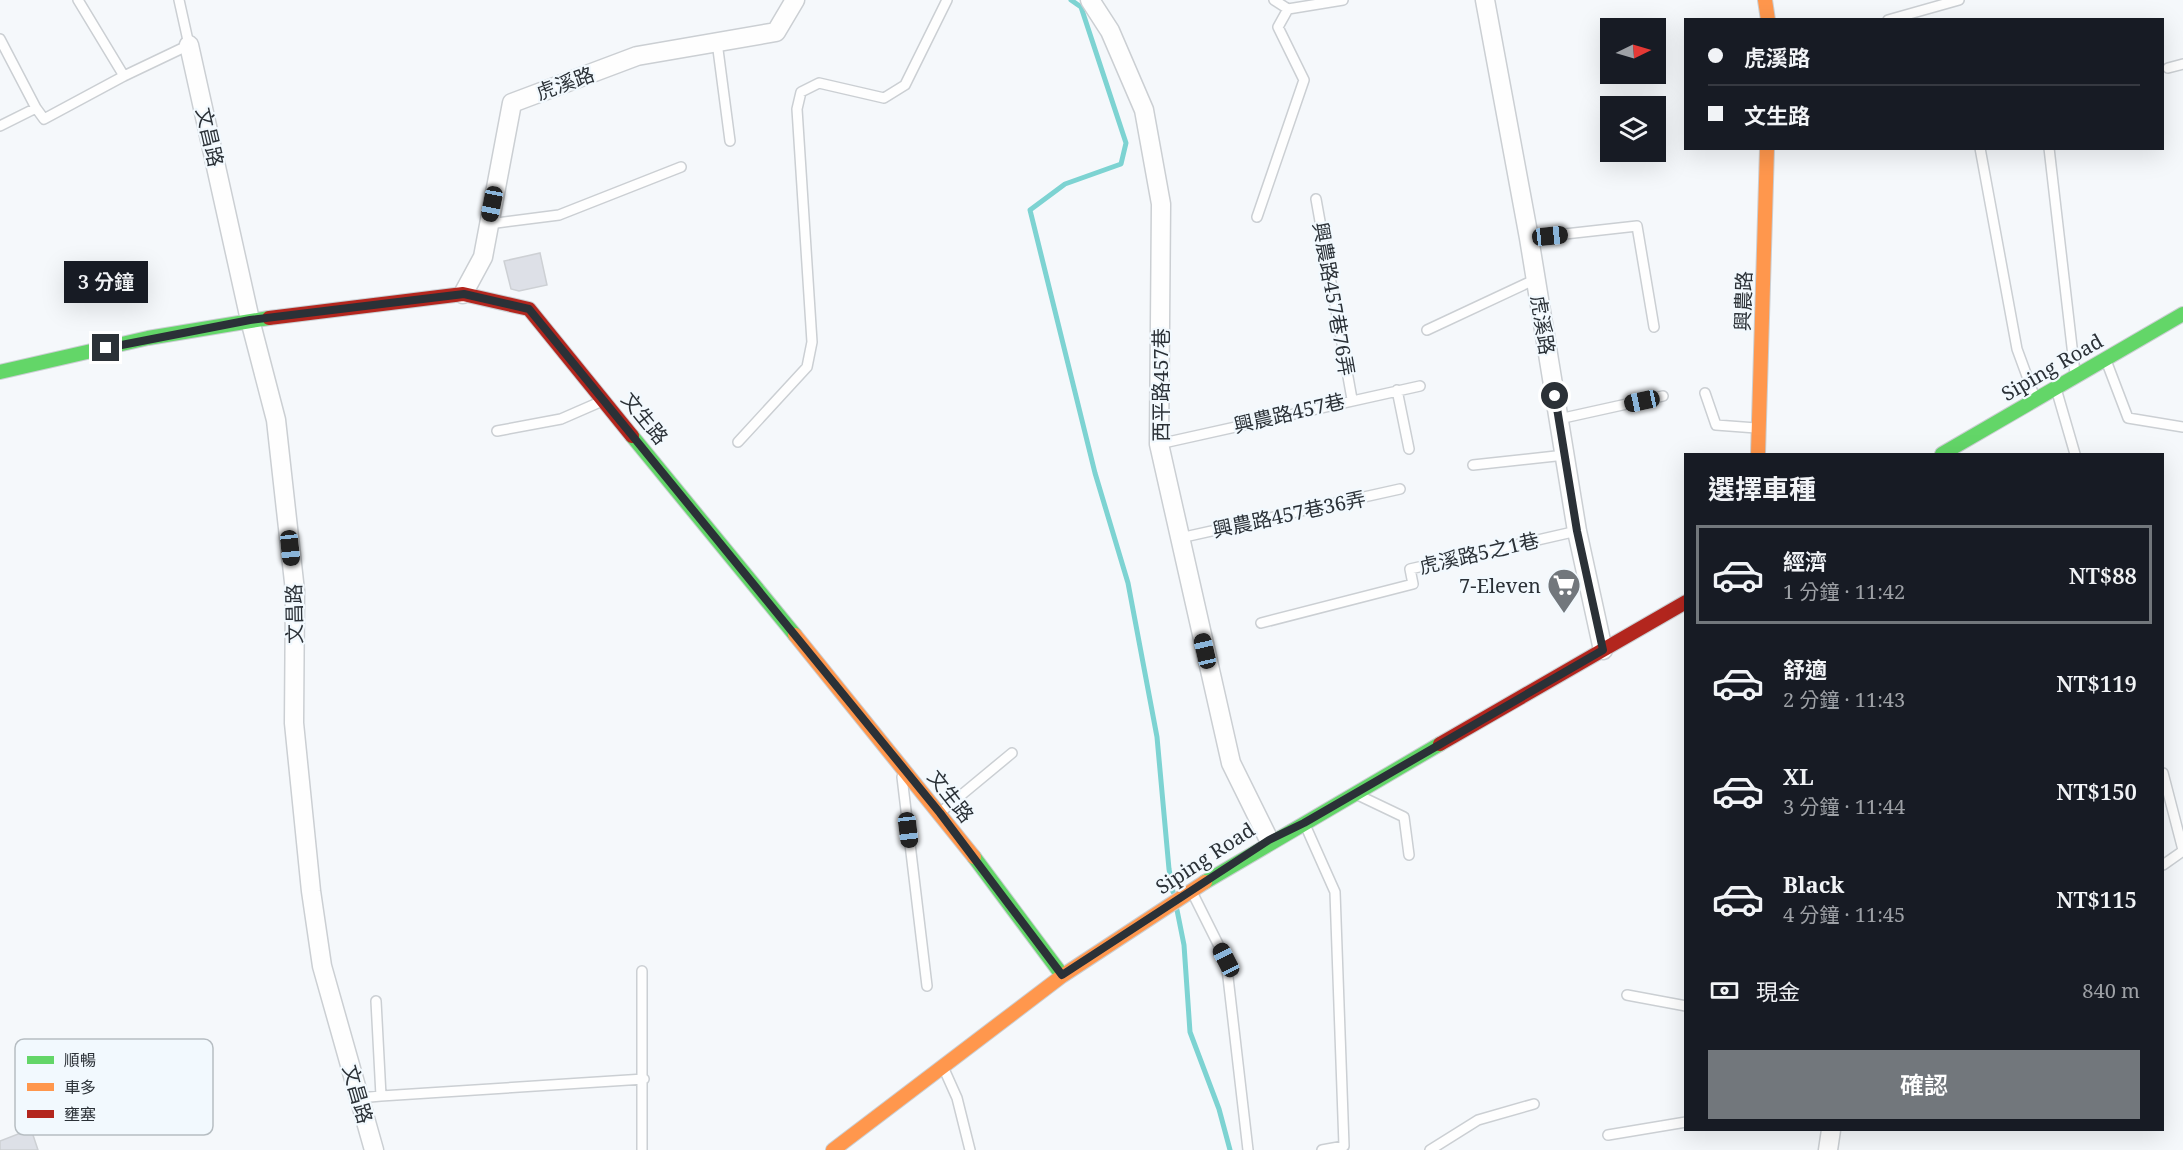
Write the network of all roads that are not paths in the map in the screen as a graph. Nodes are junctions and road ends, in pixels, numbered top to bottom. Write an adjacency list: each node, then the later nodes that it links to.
1 (78, 0): 19 (lane)
2 (178, 0): 16 (lane)
3 (795, 0): 15 (street, 虎溪路)
4 (947, 0): 53 (lane)
5 (1089, 0): 54 (street, 西平路457巷)
6 (1275, 0): 11 (lane)
7 (1343, 0): 11 (lane)
8 (1485, 0): 30 (street, 虎溪路)
9 (1765, 0): 12 (street)
10 (1959, 0): 13 (lane)
11 (1287, 9): 28 (lane)
12 (1768, 18)
13 (1895, 18)
14 (0, 39): 20 (lane)
15 (717, 42): 22 (lane); 29 (street, 虎溪路)
16 (189, 45): 19 (lane); 34 (street, 文昌路)
17 (2183, 64): 18 (lane)
18 (2168, 68)
19 (124, 76): 20 (lane)
20 (36, 108): 21 (lane)
21 (0, 126)
22 (730, 141)
23 (1767, 150): 50 (street, 興農路)
24 (1980, 150): 46 (lane)
25 (2049, 150): 39 (lane)
26 (681, 167): 29 (lane)
27 (1317, 199): 45 (lane, 興農路457巷76弄)
28 (1257, 217)
29 (489, 224): 32 (street, 虎溪路)
30 (1529, 238): 31 (street, 虎溪路); 35 (lane)
31 (1536, 279): 36 (lane); 48 (street, 虎溪路)
32 (464, 294): 34 (street, 文生路); 47 (street, 文生路)
33 (2183, 314): 37 (street, Siping Road)
34 (250, 320): 38 (street, 文生路); 88 (street, 文昌路)
35 (1654, 327)
36 (1426, 330)
37 (2105, 358): 39 (street, Siping Road); 49 (lane)
38 (0, 372)
39 (2075, 375): 41 (street, Siping Road)
40 (1420, 386): 42 (lane, 興農路457巷)
41 (2056, 387): 46 (street, Siping Road); 59 (lane)
42 (1397, 390): 45 (lane, 興農路457巷); 55 (lane)
43 (1705, 393): 50 (lane)
44 (1663, 396): 48 (lane)
45 (1352, 399): 54 (lane, 興農路457巷)
46 (2035, 399): 52 (street, Siping Road)
47 (605, 400): 51 (lane); 69 (street, 文生路)
48 (1559, 419): 60 (street, 虎溪路)
49 (2183, 427)
50 (1758, 428): 56 (street, 興農路)
51 (497, 431)
52 (1966, 440): 57 (street, Siping Road); 58 (lane)
53 (738, 442)
54 (1159, 444): 64 (street, 西平路457巷)
55 (1409, 448)
56 (1758, 453)
57 (1944, 453)
58 (1970, 453)
59 (2075, 453)
60 (1565, 455): 61 (lane); 63 (street, 虎溪路)
61 (1473, 465)
62 (1400, 489): 64 (lane, 興農路457巷36弄)
63 (1577, 531): 66 (lane, 虎溪路5之1巷); 67 (street, 虎溪路)
64 (1179, 538): 74 (street, 西平路457巷)
65 (1684, 603): 67 (street, Siping Road)
66 (1261, 623)
67 (1603, 650): 71 (street, Siping Road)
68 (1012, 753): 72 (lane)
69 (900, 763): 72 (street, 文生路); 81 (lane)
70 (2164, 777): 75 (lane)
71 (1355, 794): 73 (street, Siping Road); 76 (lane)
72 (940, 813): 80 (street, 文生路)
73 (1304, 823): 74 (street, Siping Road); 93 (lane)
74 (1269, 840): 78 (street, Siping Road)
75 (2183, 851): 77 (lane)
76 (1409, 855)
77 (2164, 864)
78 (1191, 890): 80 (street, Siping Road); 98 (lane)
79 (642, 971): 86 (lane)
80 (1062, 975): 85 (street, Siping Road)
81 (927, 986)
82 (1627, 995): 84 (lane)
83 (376, 1001): 87 (lane)
84 (1684, 1006)
85 (943, 1066): 96 (street, Siping Road); 97 (lane)
86 (644, 1079): 87 (lane); 95 (lane)
87 (381, 1096): 88 (lane)
88 (359, 1098): 94 (street, 文昌路)
89 (1534, 1104): 100 (lane)
90 (1684, 1122): 92 (lane)
91 (1831, 1131): 101 (street)
92 (1608, 1135)
93 (1345, 1148): 99 (lane)
94 (374, 1150)
95 (642, 1150)
96 (833, 1150)
97 (970, 1150)
98 (1248, 1150)
99 (1322, 1150)
100 (1430, 1150)
101 (1827, 1150)

